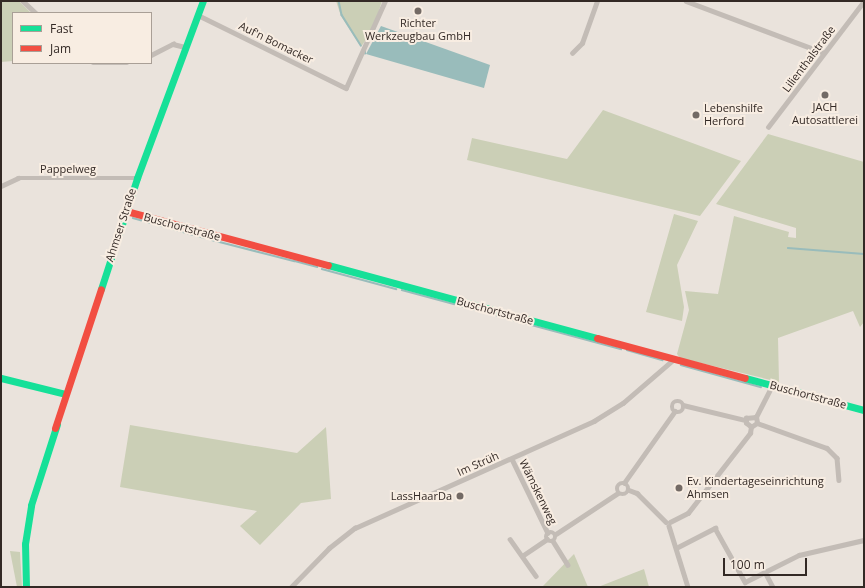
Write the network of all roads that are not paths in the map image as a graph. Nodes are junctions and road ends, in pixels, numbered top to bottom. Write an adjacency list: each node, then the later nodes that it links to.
1 (23, 1): 7 (street)
2 (203, 1): 8 (main road, Ahmser Straße)
3 (385, 1): 8 (street, Auf'n Bomacker)
4 (597, 1): 10 (street)
5 (686, 1): 11 (street)
6 (864, 1): 11 (street, Lilienthalstraße)
7 (35, 12)
8 (198, 15): 9 (main road, Ahmser Straße)
9 (185, 48): 12 (street); 14 (main road, Ahmser Straße)
10 (572, 53)
11 (824, 53): 13 (street, Lilienthalstraße)
12 (152, 54)
13 (768, 128)
14 (137, 178): 15 (street, Pappelweg); 16 (main road, Ahmser Straße)
15 (1, 186)
16 (126, 212): 17 (main road, Buschortstraße); 20 (main road, Ahmser Straße)
17 (674, 359): 19 (main road, Buschortstraße); 28 (street, Im Strüh)
18 (1, 378): 20 (main road)
19 (772, 385): 22 (main road, Buschortstraße); 24 (street)
20 (65, 394): 45 (main road, Ahmser Straße)
21 (683, 405): 23 (street); 23 (street); 25 (street)
22 (864, 410)
23 (675, 411): 30 (street)
24 (756, 416): 25 (street); 26 (street)
25 (745, 420): 27 (street)
26 (757, 423): 27 (street); 29 (street)
27 (751, 427): 33 (street)
28 (512, 459): 34 (street, Wämskenweg); 46 (street, Im Strüh)
29 (840, 480)
30 (624, 483): 31 (street); 32 (street)
31 (629, 490): 32 (street); 33 (street)
32 (618, 493): 35 (street)
33 (669, 523): 40 (street)
34 (548, 533): 35 (street, Wämskenweg); 37 (street, Wämskenweg)
35 (556, 534): 39 (street, Wämskenweg)
36 (510, 539): 41 (street)
37 (547, 539): 39 (street, Wämskenweg); 41 (street, Wämskenweg)
38 (864, 540): 43 (street)
39 (553, 541): 42 (street, Wämskenweg)
40 (678, 547): 43 (street); 47 (street)
41 (522, 556): 44 (street)
42 (568, 565)
43 (765, 572): 48 (street)
44 (536, 576)
45 (26, 587)
46 (291, 587)
47 (688, 587)
48 (773, 587)

